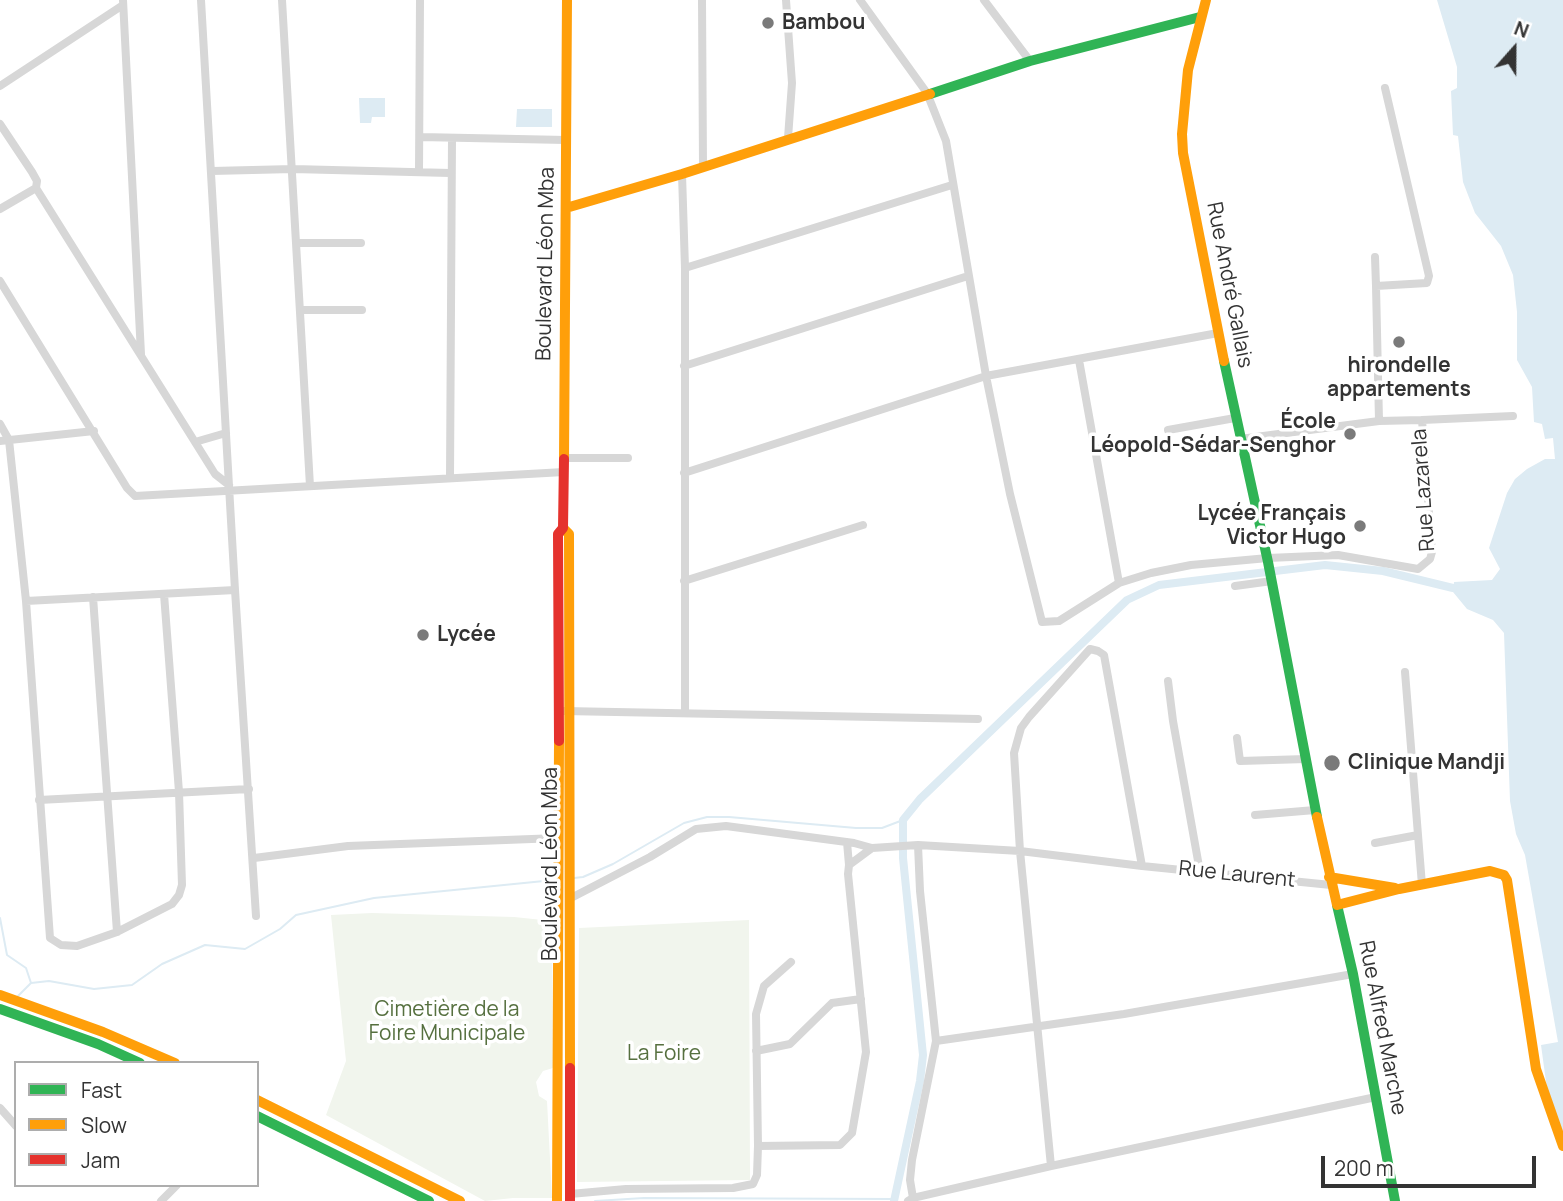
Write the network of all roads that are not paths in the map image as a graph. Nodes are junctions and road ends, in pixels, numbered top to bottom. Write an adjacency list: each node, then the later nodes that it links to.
1 (201, 0): 23 (street)
2 (282, 0): 22 (street)
3 (420, 0): 17 (street)
4 (567, 0): 20 (street, Boulevard Léon Mba)
5 (702, 0): 21 (street)
6 (786, 0): 19 (street)
7 (860, 0): 15 (street)
8 (984, 0): 12 (street)
9 (1206, 0): 11 (street, Rue André Gallais)
10 (123, 3): 13 (street); 41 (street)
11 (1200, 17): 12 (street); 40 (street, Rue André Gallais)
12 (1030, 61): 15 (street)
13 (0, 86)
14 (1385, 88): 37 (street)
15 (927, 93): 19 (street); 27 (street)
16 (0, 124): 28 (street)
17 (420, 137): 18 (street); 24 (street)
18 (452, 138): 20 (street); 25 (street)
19 (788, 138): 21 (street)
20 (566, 140): 29 (street, Boulevard Léon Mba)
21 (703, 166): 26 (street)
22 (293, 169): 23 (street); 24 (street); 31 (street)
23 (212, 171): 52 (street)
24 (419, 172): 25 (street)
25 (450, 173): 60 (street)
26 (682, 174): 29 (street); 34 (street)
27 (952, 185): 34 (street); 35 (street)
28 (36, 188): 30 (street); 41 (street)
29 (566, 208): 56 (street, Boulevard Léon Mba)
30 (0, 209)
31 (297, 243): 32 (street); 38 (street)
32 (361, 243)
33 (1375, 257): 37 (street)
34 (685, 268): 43 (street)
35 (968, 276): 43 (street); 44 (street)
36 (0, 281): 51 (street)
37 (1376, 286): 48 (street)
38 (302, 310): 39 (street); 61 (street)
39 (362, 310)
40 (1218, 333): 42 (street); 46 (street, Rue André Gallais)
41 (141, 355): 55 (street)
42 (1079, 360): 44 (street); 68 (street)
43 (684, 366): 59 (street)
44 (986, 376): 59 (street); 68 (street)
45 (1513, 416): 47 (street)
46 (1236, 418): 50 (street); 53 (street, Rue André Gallais)
47 (1422, 420): 48 (street, Rue Lazarela); 65 (street, Rue Lazarela)
48 (1379, 421): 53 (street, Rue Lazarela)
49 (0, 425): 54 (street)
50 (1168, 430)
51 (94, 431): 54 (street); 62 (street)
52 (226, 433): 55 (street); 62 (street)
53 (1240, 439): 65 (street, Rue André Gallais)
54 (5, 440): 73 (street)
55 (195, 442): 62 (street)
56 (564, 458): 57 (street); 58 (street, Boulevard Léon Mba)
57 (628, 458)
58 (564, 472): 60 (street); 64 (street, Boulevard Léon Mba)
59 (684, 473): 67 (street)
60 (450, 477): 61 (street)
61 (310, 486): 62 (street)
62 (229, 488): 70 (street)
63 (863, 524): 67 (street)
64 (563, 528): 76 (street, Boulevard Léon Mba); 77 (street, Boulevard Léon Mba)
65 (1268, 560): 66 (street, Rue André Gallais); 68 (street)
66 (1271, 579): 69 (street); 81 (street, Rue André Gallais)
67 (684, 581): 78 (street)
68 (1119, 583)
69 (1235, 586)
70 (235, 590): 71 (street); 82 (street)
71 (164, 594): 72 (street); 83 (street)
72 (93, 597): 73 (street); 84 (street)
73 (26, 601): 85 (street)
74 (1405, 672): 88 (street)
75 (1168, 681): 98 (street)
76 (558, 711): 77 (street); 89 (street, Boulevard Léon Mba)
77 (570, 711): 78 (street); 102 (street, Boulevard Léon Mba)
78 (685, 713): 79 (street)
79 (978, 719)
80 (1237, 738): 81 (street)
81 (1306, 759): 86 (street, Rue Alfred Marche)
82 (249, 789): 83 (street); 95 (street)
83 (179, 792): 84 (street); 105 (street)
84 (106, 796): 85 (street); 105 (street)
85 (39, 800): 105 (street)
86 (1315, 810): 87 (street); 99 (street, Rue Alfred Marche)
87 (1255, 815)
88 (1418, 835): 91 (street); 100 (street)
89 (558, 838): 95 (street); 127 (street, Boulevard Léon Mba)
90 (847, 842): 93 (street, Rue Laurent); 96 (street); 102 (street, Rue Laurent)
91 (1375, 843)
92 (915, 845): 93 (street, Rue Laurent); 94 (street, Rue Laurent); 112 (street)
93 (872, 848): 96 (street)
94 (1020, 850): 97 (street, Rue Laurent); 97 (street); 111 (street)
95 (254, 858): 104 (street)
96 (849, 865): 109 (street)
97 (1142, 866): 98 (street, Rue Laurent)
98 (1200, 872): 99 (street, Rue Laurent)
99 (1330, 881): 101 (street); 103 (street, Rue Alfred Marche)
100 (1422, 885): 101 (street); 122 (street)
101 (1399, 889): 103 (street)
102 (571, 898): 125 (street, Boulevard Léon Mba)
103 (1337, 905): 107 (street, Rue Alfred Marche)
104 (256, 916)
105 (117, 932)
106 (791, 962): 113 (street)
107 (1353, 974): 111 (street); 116 (street, Rue Alfred Marche)
108 (1, 995): 115 (street)
109 (861, 999): 113 (street); 121 (street)
110 (0, 1009): 114 (street)
111 (1038, 1027): 112 (street); 123 (street)
112 (936, 1041): 126 (street)
113 (756, 1051): 121 (street)
114 (136, 1061)
115 (170, 1061)
116 (1376, 1097): 123 (street); 131 (street, Rue Alfred Marche)
117 (259, 1101): 130 (street)
118 (0, 1108): 120 (street)
119 (259, 1117): 129 (street)
120 (14, 1124)
121 (758, 1146): 125 (street)
122 (1563, 1146)
123 (1051, 1166): 126 (street)
124 (175, 1187): 128 (street)
125 (570, 1197)
126 (911, 1199)
127 (557, 1200)
128 (163, 1201)
129 (429, 1201)
130 (460, 1201)
131 (1395, 1201)

